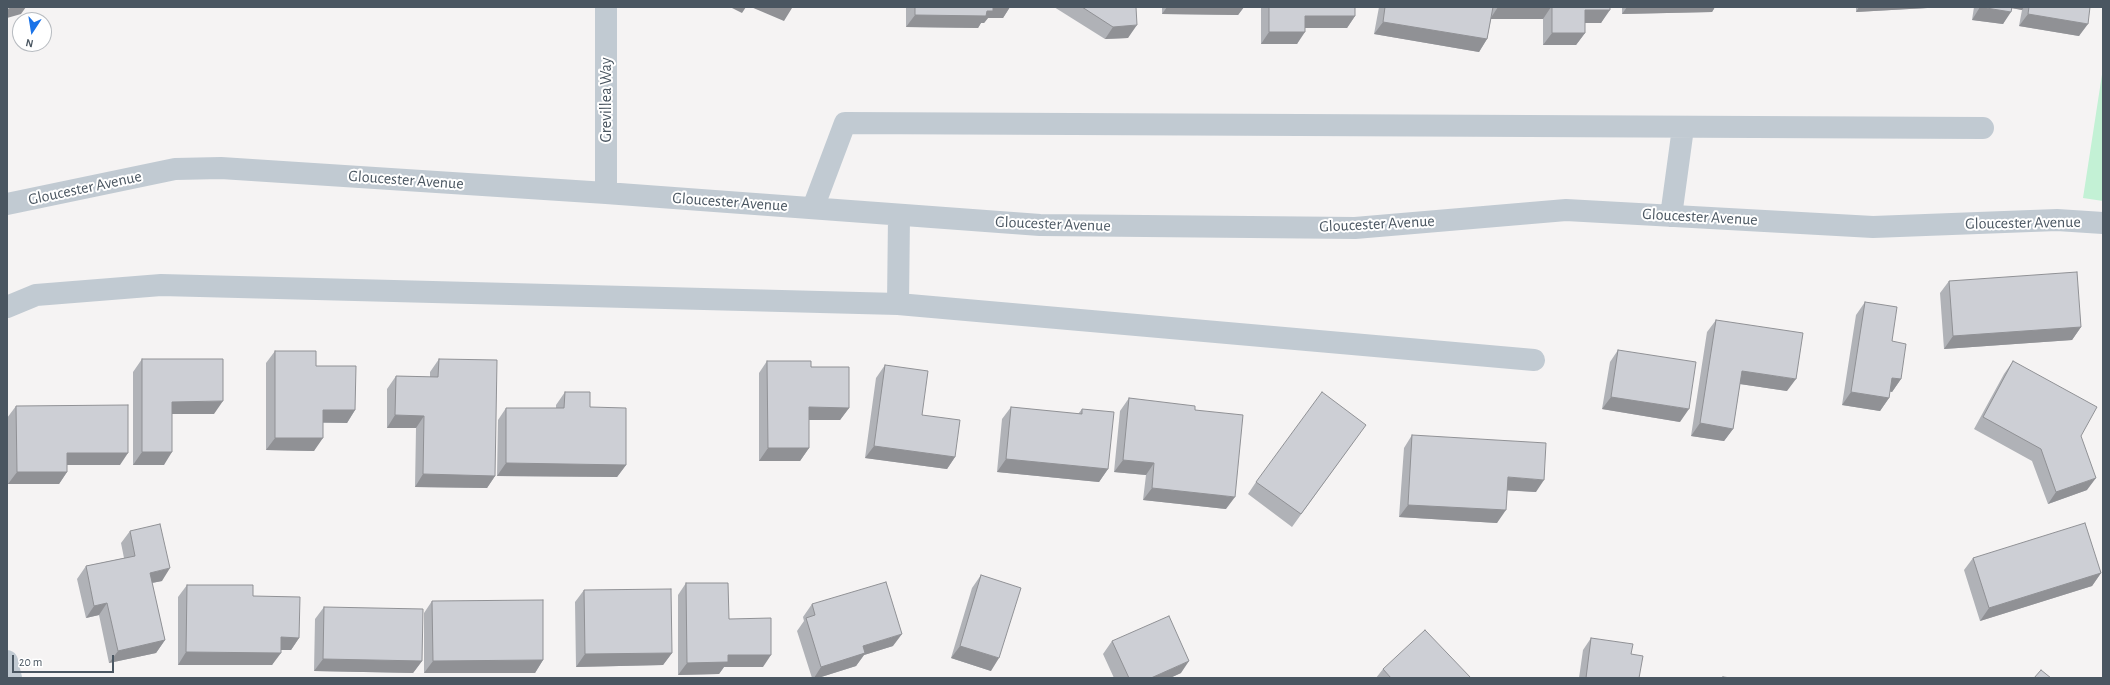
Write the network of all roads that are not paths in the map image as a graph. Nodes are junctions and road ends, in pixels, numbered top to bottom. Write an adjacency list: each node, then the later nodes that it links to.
1 (606, 7): 4 (street, Grevillea Way)
2 (1683, 128): 3 (street); 6 (street); 8 (street)
3 (1983, 128)
4 (606, 193): 5 (street, Gloucester Avenue); 6 (street, Gloucester Avenue)
5 (7, 204)
6 (812, 208): 7 (street, Gloucester Avenue)
7 (899, 216): 8 (street, Gloucester Avenue); 10 (street)
8 (1671, 216): 9 (street, Gloucester Avenue)
9 (2103, 223)
10 (898, 304): 11 (street); 12 (street)
11 (7, 307)
12 (1534, 360)
13 (7, 661): 14 (street)
14 (11, 678)

